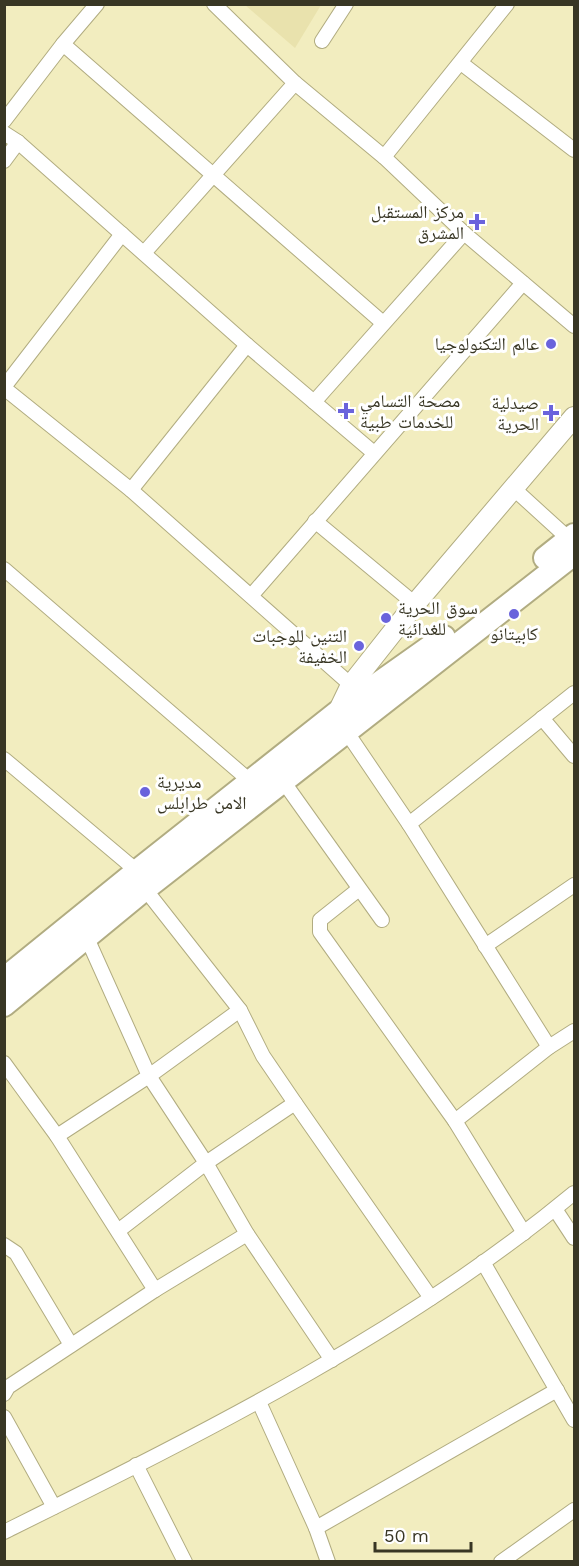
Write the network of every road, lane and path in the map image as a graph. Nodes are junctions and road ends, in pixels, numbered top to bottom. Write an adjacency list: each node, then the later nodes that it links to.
1 (97, 4): 6 (street)
2 (214, 4): 8 (street)
3 (345, 4): 5 (street)
4 (507, 4): 7 (street)
5 (322, 41)
6 (63, 44): 9 (street); 15 (street)
7 (460, 63): 12 (street); 13 (street)
8 (295, 83): 13 (street); 15 (street)
9 (4, 122)
10 (4, 133): 11 (street)
11 (18, 142): 14 (street); 17 (street)
12 (574, 150)
13 (384, 157): 16 (street)
14 (4, 161)
15 (213, 175): 18 (street); 20 (street)
16 (464, 233): 19 (street); 20 (street)
17 (122, 234): 18 (street); 23 (street)
18 (144, 253): 22 (street)
19 (523, 283): 21 (street); 26 (street)
20 (383, 323): 24 (street)
21 (574, 326)
22 (247, 345): 24 (street); 28 (street)
23 (4, 387): 28 (street)
24 (314, 402): 26 (street)
25 (574, 417): 27 (street)
26 (374, 453): 29 (street)
27 (513, 488): 30 (street); 33 (street)
28 (131, 490): 32 (street)
29 (315, 521): 32 (street); 33 (street)
30 (573, 543): 37 (main road)
31 (4, 569): 40 (street)
32 (251, 596): 34 (street)
33 (416, 604): 34 (street)
34 (351, 685): 37 (street)
35 (574, 693): 36 (street)
36 (542, 718): 38 (street); 42 (street)
37 (342, 722): 40 (main road); 41 (main road); 42 (street)
38 (574, 756)
39 (4, 759): 43 (street)
40 (250, 781): 43 (main road)
41 (283, 781): 43 (main road); 45 (street)
42 (410, 824): 48 (street)
43 (141, 880): 47 (main road); 49 (main road); 51 (street)
44 (574, 885): 48 (street)
45 (359, 889): 46 (street); 57 (street)
46 (382, 920)
47 (87, 938): 50 (main road); 55 (street)
48 (485, 945): 53 (street)
49 (4, 979)
50 (4, 1005)
51 (240, 1010): 55 (street); 56 (street)
52 (574, 1031): 53 (street)
53 (549, 1047): 57 (street)
54 (4, 1063): 58 (street)
55 (149, 1076): 58 (street); 59 (street)
56 (295, 1103): 59 (street); 69 (street)
57 (454, 1121): 63 (street)
58 (57, 1136): 62 (street)
59 (206, 1163): 62 (street); 64 (street)
60 (574, 1193): 61 (street)
61 (555, 1209): 63 (street); 65 (street)
62 (118, 1231): 68 (street)
63 (525, 1233): 67 (street)
64 (247, 1234): 68 (street); 71 (street)
65 (574, 1238)
66 (8, 1252): 70 (street)
67 (483, 1262): 69 (street); 72 (street)
68 (155, 1290): 70 (street)
69 (431, 1298): 71 (street)
70 (71, 1345): 73 (street)
71 (332, 1360): 74 (street)
72 (557, 1390): 76 (street); 80 (street)
73 (4, 1394)
74 (259, 1402): 77 (street); 80 (street)
75 (4, 1417): 78 (street)
76 (574, 1420)
77 (136, 1465): 78 (street); 82 (street)
78 (54, 1508): 81 (street)
79 (574, 1509): 84 (street)
80 (316, 1528): 83 (street)
81 (4, 1532)
82 (184, 1562)
83 (328, 1562)
84 (501, 1562)

